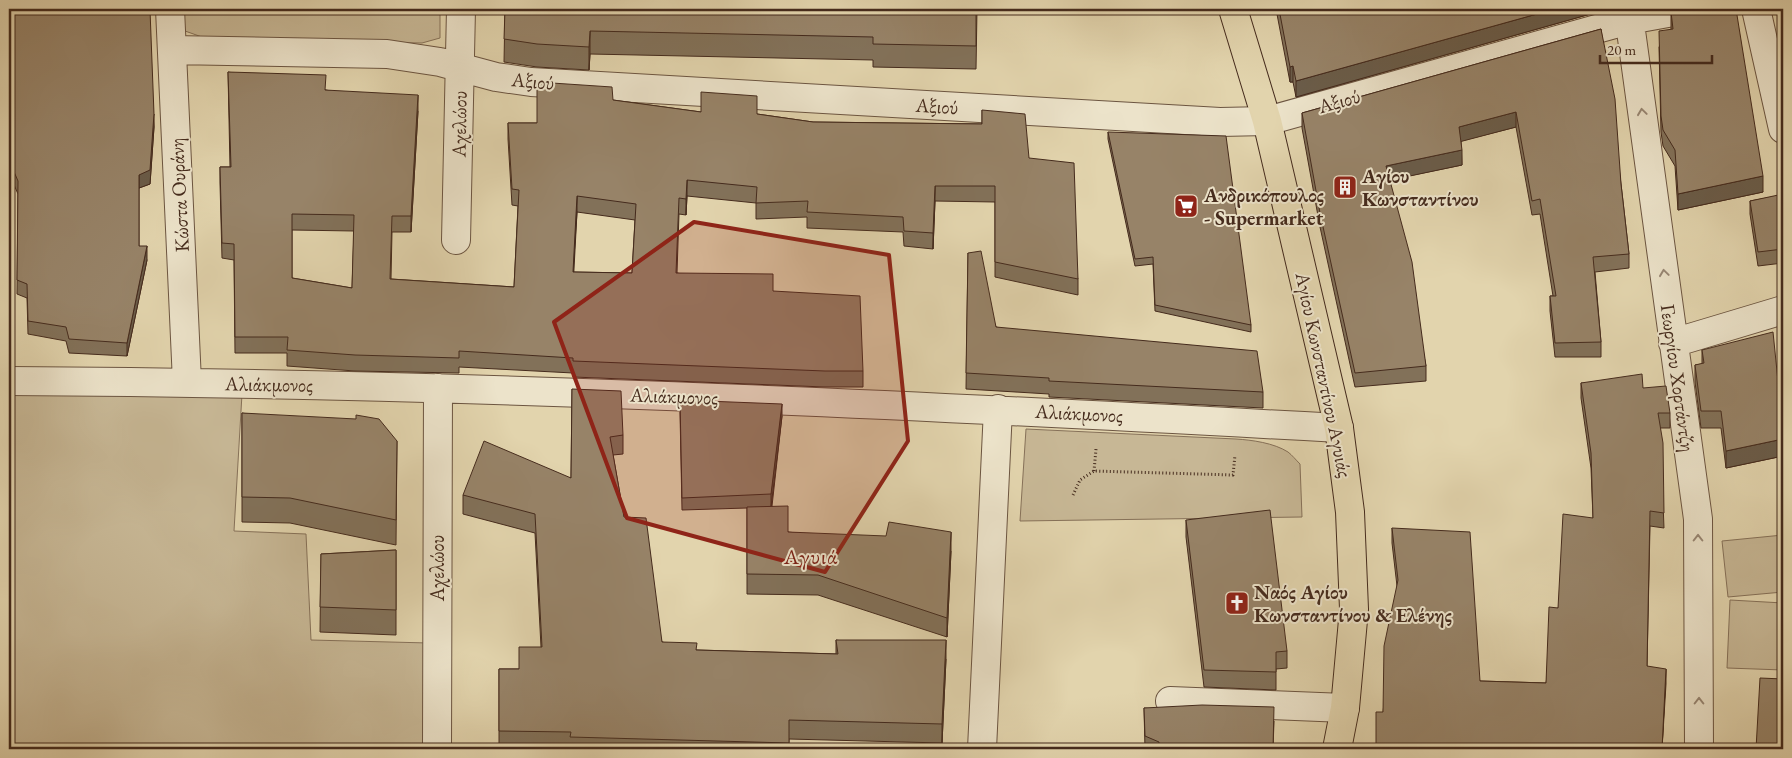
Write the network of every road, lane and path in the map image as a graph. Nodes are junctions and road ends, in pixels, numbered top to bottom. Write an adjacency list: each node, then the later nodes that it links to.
1 (170, 9): 7 (street, Κώστα Ουράνη)
2 (461, 9): 8 (street, Αχελώου)
3 (1233, 9): 9 (main road, Αγίου Κωνσταντίνου Αγυιάς)
4 (1690, 9): 6 (street, Αξιού)
5 (1756, 9): 10 (street)
6 (1629, 14): 9 (street, Αξιού); 13 (street, Γεωργίου Χορτάντζη, one-way to 6)
7 (172, 50): 8 (street, Αξιού); 15 (street, Κώστα Ουράνη)
8 (460, 68): 9 (street, Αξιού); 11 (street, Αχελώου)
9 (1267, 121): 18 (main road, Αγίου Κωνσταντίνου Αγυιάς)
10 (1783, 129)
11 (456, 240)
12 (1783, 310): 13 (street)
13 (1673, 343): 28 (street, Γεωργίου Χορτάντζη, one-way to 13)
14 (9, 381): 15 (street, Αλιάκμονος)
15 (187, 382): 16 (street, Αλιάκμονος)
16 (438, 388): 17 (street, Αλιάκμονος); 25 (street, Αχελώου)
17 (998, 409): 18 (street, Αλιάκμονος); 26 (street)
18 (1339, 428): 24 (main road, Αγίου Κωνσταντίνου Αγυιάς)
19 (1096, 443): 21 (path)
20 (1235, 448): 21 (path)
21 (1094, 471): 22 (path)
22 (1073, 496)
23 (1170, 701): 24 (street)
24 (1345, 708): 27 (main road, Αγίου Κωνσταντίνου Αγυιάς)
25 (437, 749)
26 (982, 749)
27 (1337, 749)
28 (1699, 749)

